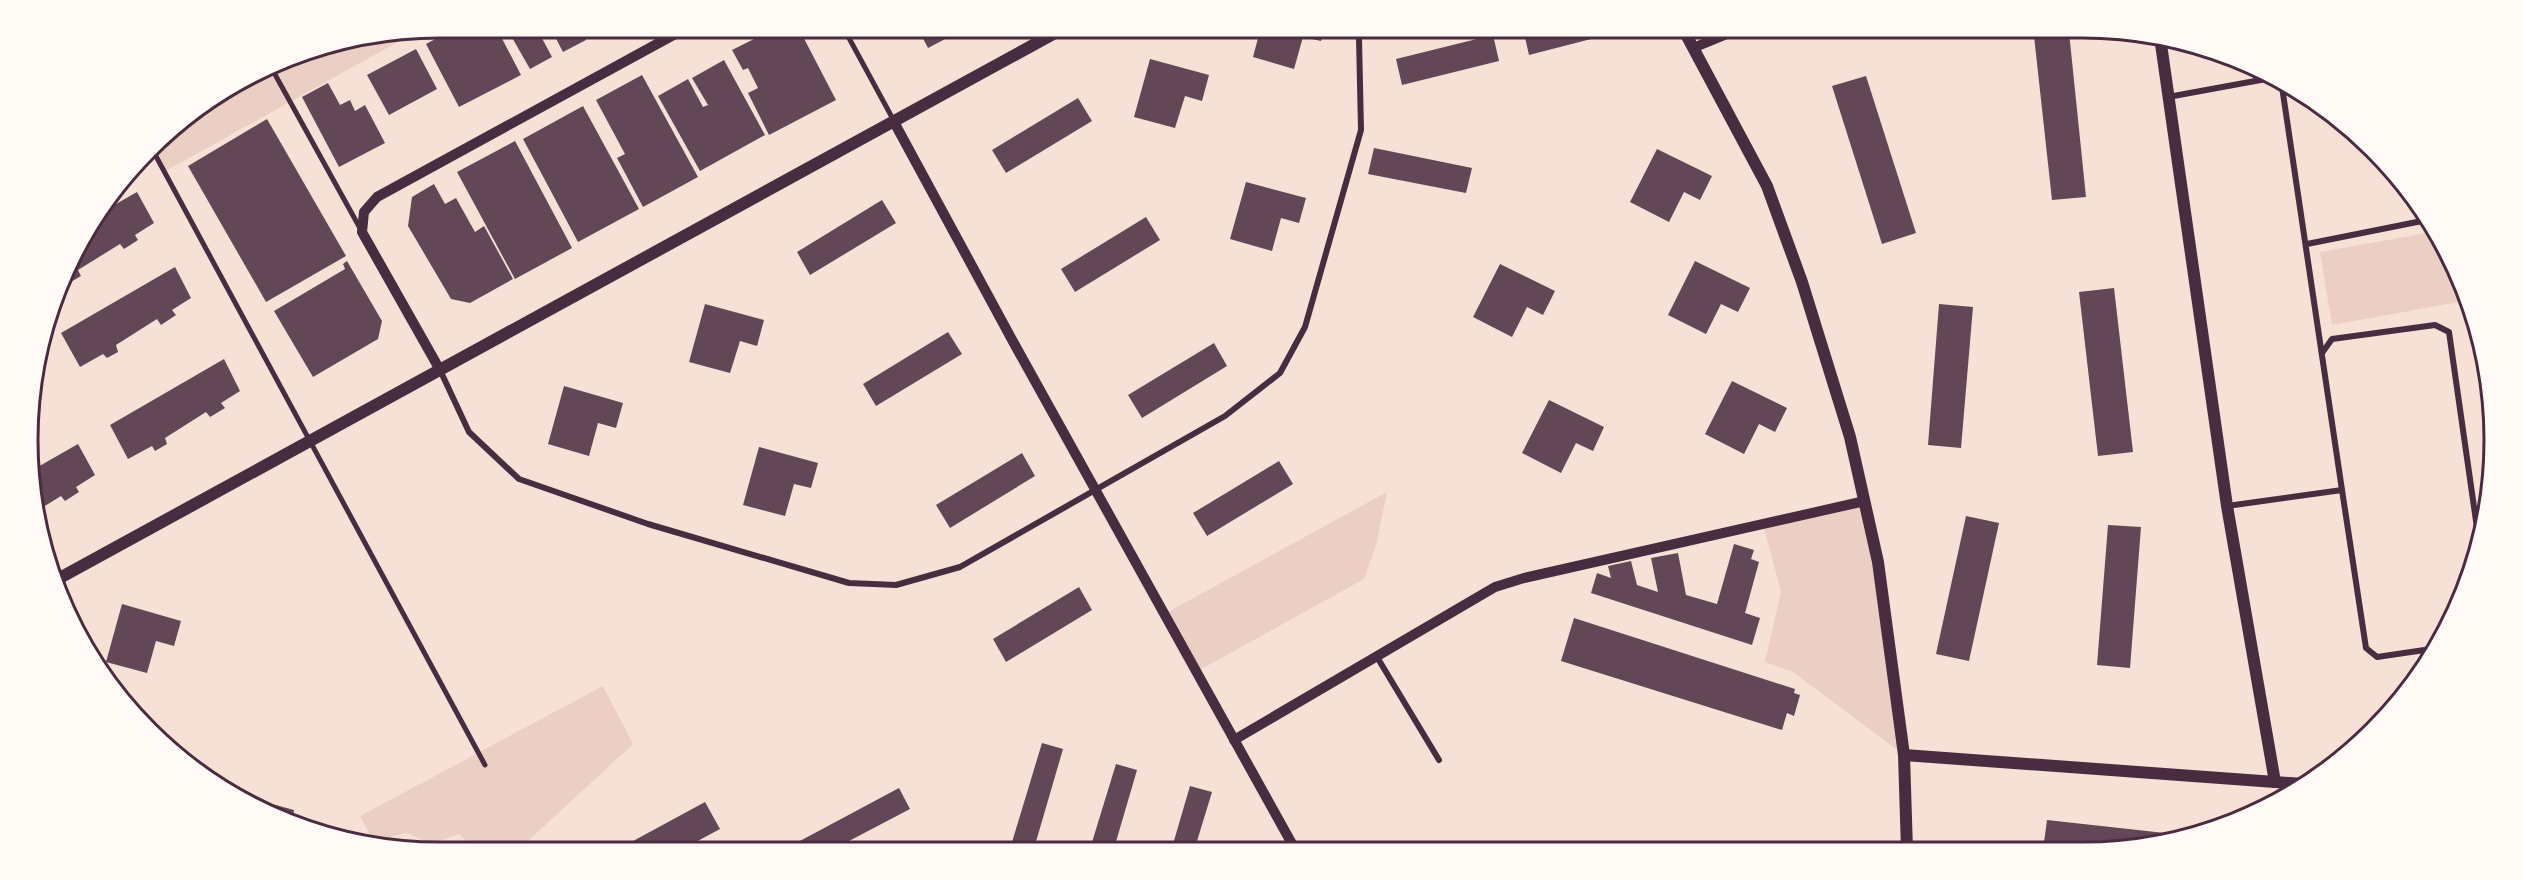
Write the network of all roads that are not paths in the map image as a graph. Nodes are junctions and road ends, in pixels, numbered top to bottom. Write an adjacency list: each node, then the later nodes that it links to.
1 (668, 38): 16 (street)
2 (849, 38): 13 (street)
3 (1046, 38): 13 (main road)
4 (1359, 38): 21 (street)
5 (1688, 38): 8 (main road)
6 (1717, 38): 8 (street)
7 (2160, 45): 12 (main road)
8 (1693, 48): 23 (main road)
9 (274, 73): 16 (street)
10 (2262, 80): 12 (street)
11 (2284, 91): 17 (street)
12 (2168, 97): 24 (main road)
13 (894, 122): 19 (main road); 21 (street)
14 (155, 155): 20 (street)
15 (2420, 221): 17 (street)
16 (362, 231): 19 (street)
17 (2307, 244): 18 (street)
18 (2322, 353): 22 (street); 25 (street)
19 (440, 370): 20 (main road); 21 (street)
20 (309, 441): 26 (main road); 32 (street)
21 (1095, 490): 29 (street)
22 (2342, 490): 24 (street); 27 (street)
23 (1865, 501): 28 (street); 30 (main road)
24 (2227, 506): 33 (main road)
25 (2476, 522)
26 (62, 577)
27 (2426, 650)
28 (1377, 657): 29 (street); 31 (street)
29 (1234, 740): 35 (street)
30 (1904, 755): 33 (main road); 36 (main road)
31 (1439, 760)
32 (485, 765)
33 (2275, 782): 34 (main road)
34 (2293, 783)
35 (1291, 842)
36 (1907, 842)

